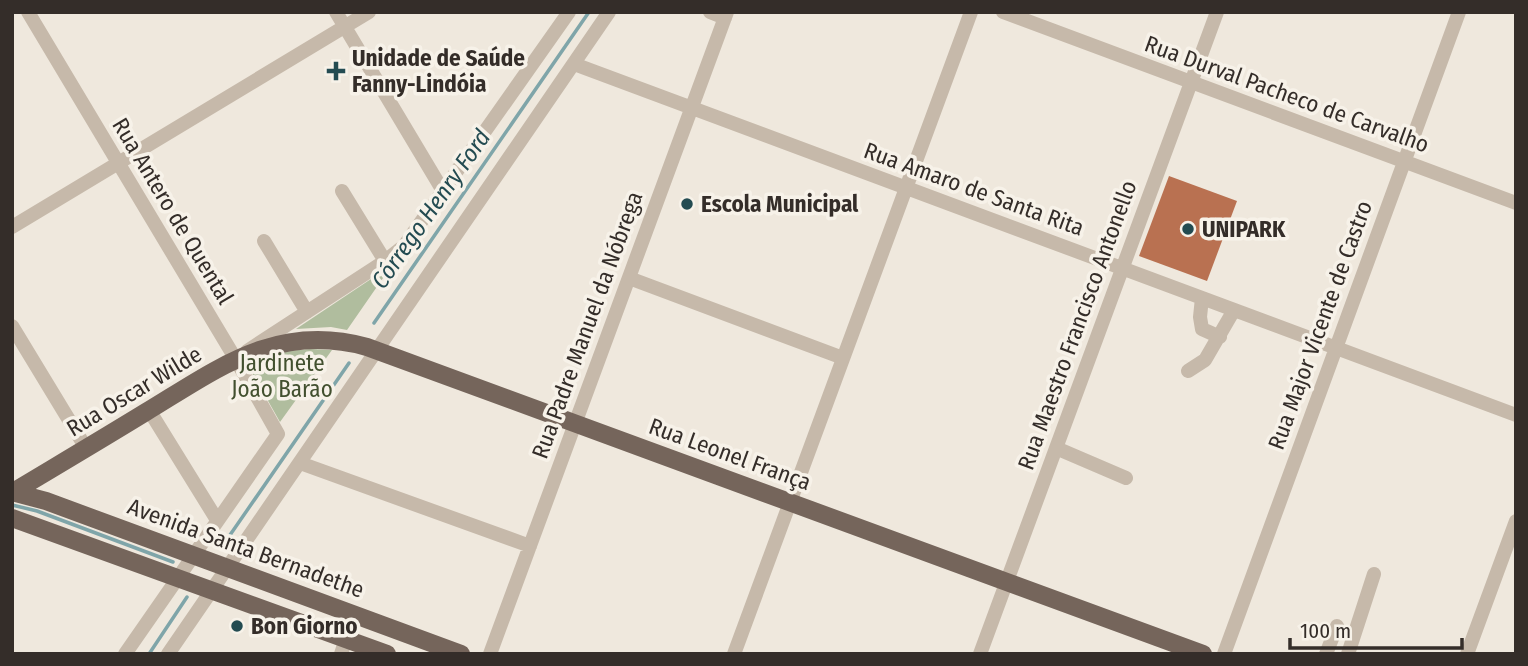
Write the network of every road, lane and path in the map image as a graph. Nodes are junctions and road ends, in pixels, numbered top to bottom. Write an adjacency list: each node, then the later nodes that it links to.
1 (28, 12): 17 (street, Rua Antero de Quental)
2 (336, 12): 12 (street)
3 (369, 12): 12 (street)
4 (569, 12): 20 (street, Rua Oscar Wilde)
5 (609, 12): 13 (street)
6 (710, 12): 11 (street)
7 (971, 12): 18 (street)
8 (1003, 12): 14 (street, Rua Durval Pacheco de Carvalho)
9 (1217, 12): 14 (street, Rua Maestro Francisco Antonello)
10 (1459, 12): 16 (street, Rua Major Vicente de Castro)
11 (726, 15): 15 (street, Rua Padre Manuel da Nóbrega)
12 (345, 27): 17 (street); 20 (street)
13 (574, 64): 15 (street, Rua Amaro de Santa Rita); 33 (street)
14 (1191, 82): 16 (street, Rua Durval Pacheco de Carvalho); 25 (street, Rua Maestro Francisco Antonello)
15 (692, 107): 18 (street, Rua Amaro de Santa Rita); 26 (street, Rua Padre Manuel da Nóbrega)
16 (1404, 162): 21 (street, Rua Durval Pacheco de Carvalho); 32 (street, Rua Major Vicente de Castro)
17 (118, 163): 22 (street); 34 (street, Rua Antero de Quental)
18 (906, 187): 25 (street, Rua Amaro de Santa Rita); 35 (street)
19 (342, 191): 24 (street)
20 (443, 191): 24 (street, Rua Oscar Wilde)
21 (1516, 203)
22 (12, 227)
23 (264, 241): 29 (street)
24 (385, 261): 29 (street, Rua Oscar Wilde)
25 (1122, 268): 27 (street, Rua Amaro de Santa Rita); 41 (street, Rua Maestro Francisco Antonello)
26 (629, 278): 35 (street); 39 (street, Rua Padre Manuel da Nóbrega)
27 (1202, 298): 28 (street, Rua Amaro de Santa Rita); 31 (street)
28 (1234, 310): 31 (street); 32 (street, Rua Amaro de Santa Rita)
29 (307, 312): 34 (street, Rua Oscar Wilde)
30 (12, 326): 40 (street)
31 (1220, 337): 36 (street)
32 (1336, 348): 38 (street, Rua Amaro de Santa Rita); 66 (street, Rua Major Vicente de Castro)
33 (377, 351): 34 (main road, Rua Leonel França); 39 (main road, Rua Leonel França); 42 (street)
34 (235, 358): 37 (main road, Rua Oscar Wilde); 47 (street, Rua Antero de Quental)
35 (843, 358): 45 (street)
36 (1188, 372)
37 (149, 410): 40 (main road, Rua Oscar Wilde); 47 (street)
38 (1516, 415)
39 (575, 423): 45 (main road, Rua Leonel França); 49 (street, Rua Padre Manuel da Nóbrega)
40 (86, 448): 44 (main road, Rua Oscar Wilde)
41 (1056, 448): 43 (street); 54 (street, Rua Maestro Francisco Antonello)
42 (300, 463): 49 (street); 51 (street)
43 (1126, 478)
44 (13, 491): 50 (main road, Avenida Santa Bernadethe)
45 (790, 502): 54 (main road, Rua Leonel França); 63 (street)
46 (12, 518): 53 (main road)
47 (217, 520): 50 (street)
48 (1516, 521): 69 (street)
49 (530, 546): 62 (street, Rua Padre Manuel da Nóbrega)
50 (194, 555): 51 (main road, Avenida Santa Bernadethe); 53 (street)
51 (227, 568): 55 (street); 61 (main road, Avenida Santa Bernadethe)
52 (1374, 574): 68 (street)
53 (178, 577): 55 (main road); 58 (street)
54 (1007, 582): 64 (street, Rua Maestro Francisco Antonello); 65 (main road, Rua Leonel França)
55 (212, 590): 57 (main road); 59 (street)
56 (1337, 626): 67 (street)
57 (344, 646): 60 (main road)
58 (125, 654)
59 (168, 654)
60 (387, 654)
61 (461, 654)
62 (490, 654)
63 (734, 654)
64 (980, 654)
65 (1203, 654)
66 (1224, 654)
67 (1326, 654)
68 (1348, 654)
69 (1467, 654)

